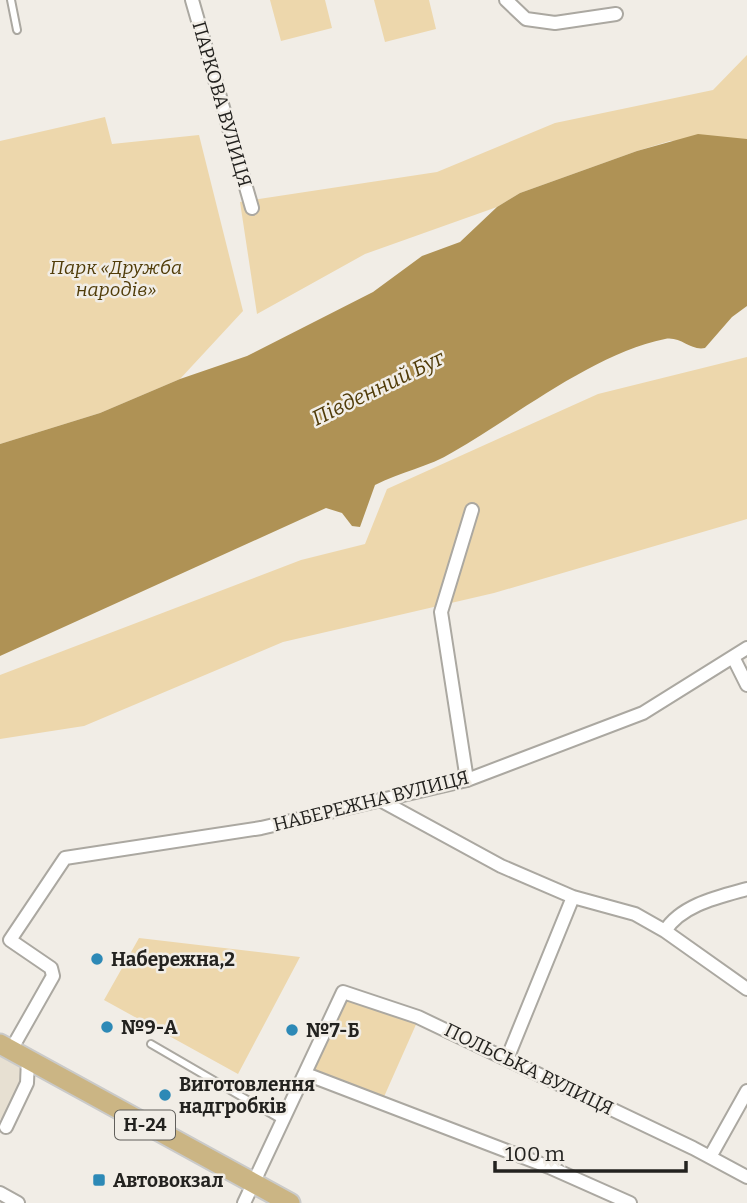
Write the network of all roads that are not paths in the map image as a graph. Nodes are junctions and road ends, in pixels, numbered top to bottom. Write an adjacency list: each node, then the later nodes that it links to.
1 (11, 0): 5 (lane)
2 (192, 0): 6 (street, ПАРКОВА ВУЛИЦЯ)
3 (506, 0): 4 (street)
4 (616, 14)
5 (17, 30)
6 (252, 208)
7 (472, 510): 11 (street)
8 (747, 648): 9 (street, НАБЕРЕЖНА ВУЛИЦЯ)
9 (733, 657): 10 (street); 11 (street, НАБЕРЕЖНА ВУЛИЦЯ)
10 (747, 685)
11 (467, 780): 12 (street, НАБЕРЕЖНА ВУЛИЦЯ)
12 (380, 800): 14 (street); 16 (street, НАБЕРЕЖНА ВУЛИЦЯ)
13 (747, 889): 15 (street)
14 (573, 897): 15 (street); 20 (street)
15 (664, 931): 17 (street)
16 (5, 937): 19 (street, НАБЕРЕЖНА ВУЛИЦЯ)
17 (747, 989)
18 (151, 1044): 23 (lane)
19 (13, 1051): 24 (street); 27 (main road, Н-24)
20 (507, 1059): 21 (street, ПОЛЬСЬКА ВУЛИЦЯ); 25 (street, ПОЛЬСЬКА ВУЛИЦЯ)
21 (306, 1074): 23 (street); 32 (street)
22 (747, 1091): 25 (street)
23 (284, 1121): 27 (street)
24 (2, 1129)
25 (710, 1157): 26 (street, ПОЛЬСЬКА ВУЛИЦЯ)
26 (747, 1177)
27 (255, 1183): 30 (street); 31 (main road, Н-24)
28 (0, 1193): 29 (street)
29 (18, 1203)
30 (244, 1203)
31 (290, 1203)
32 (630, 1203)

